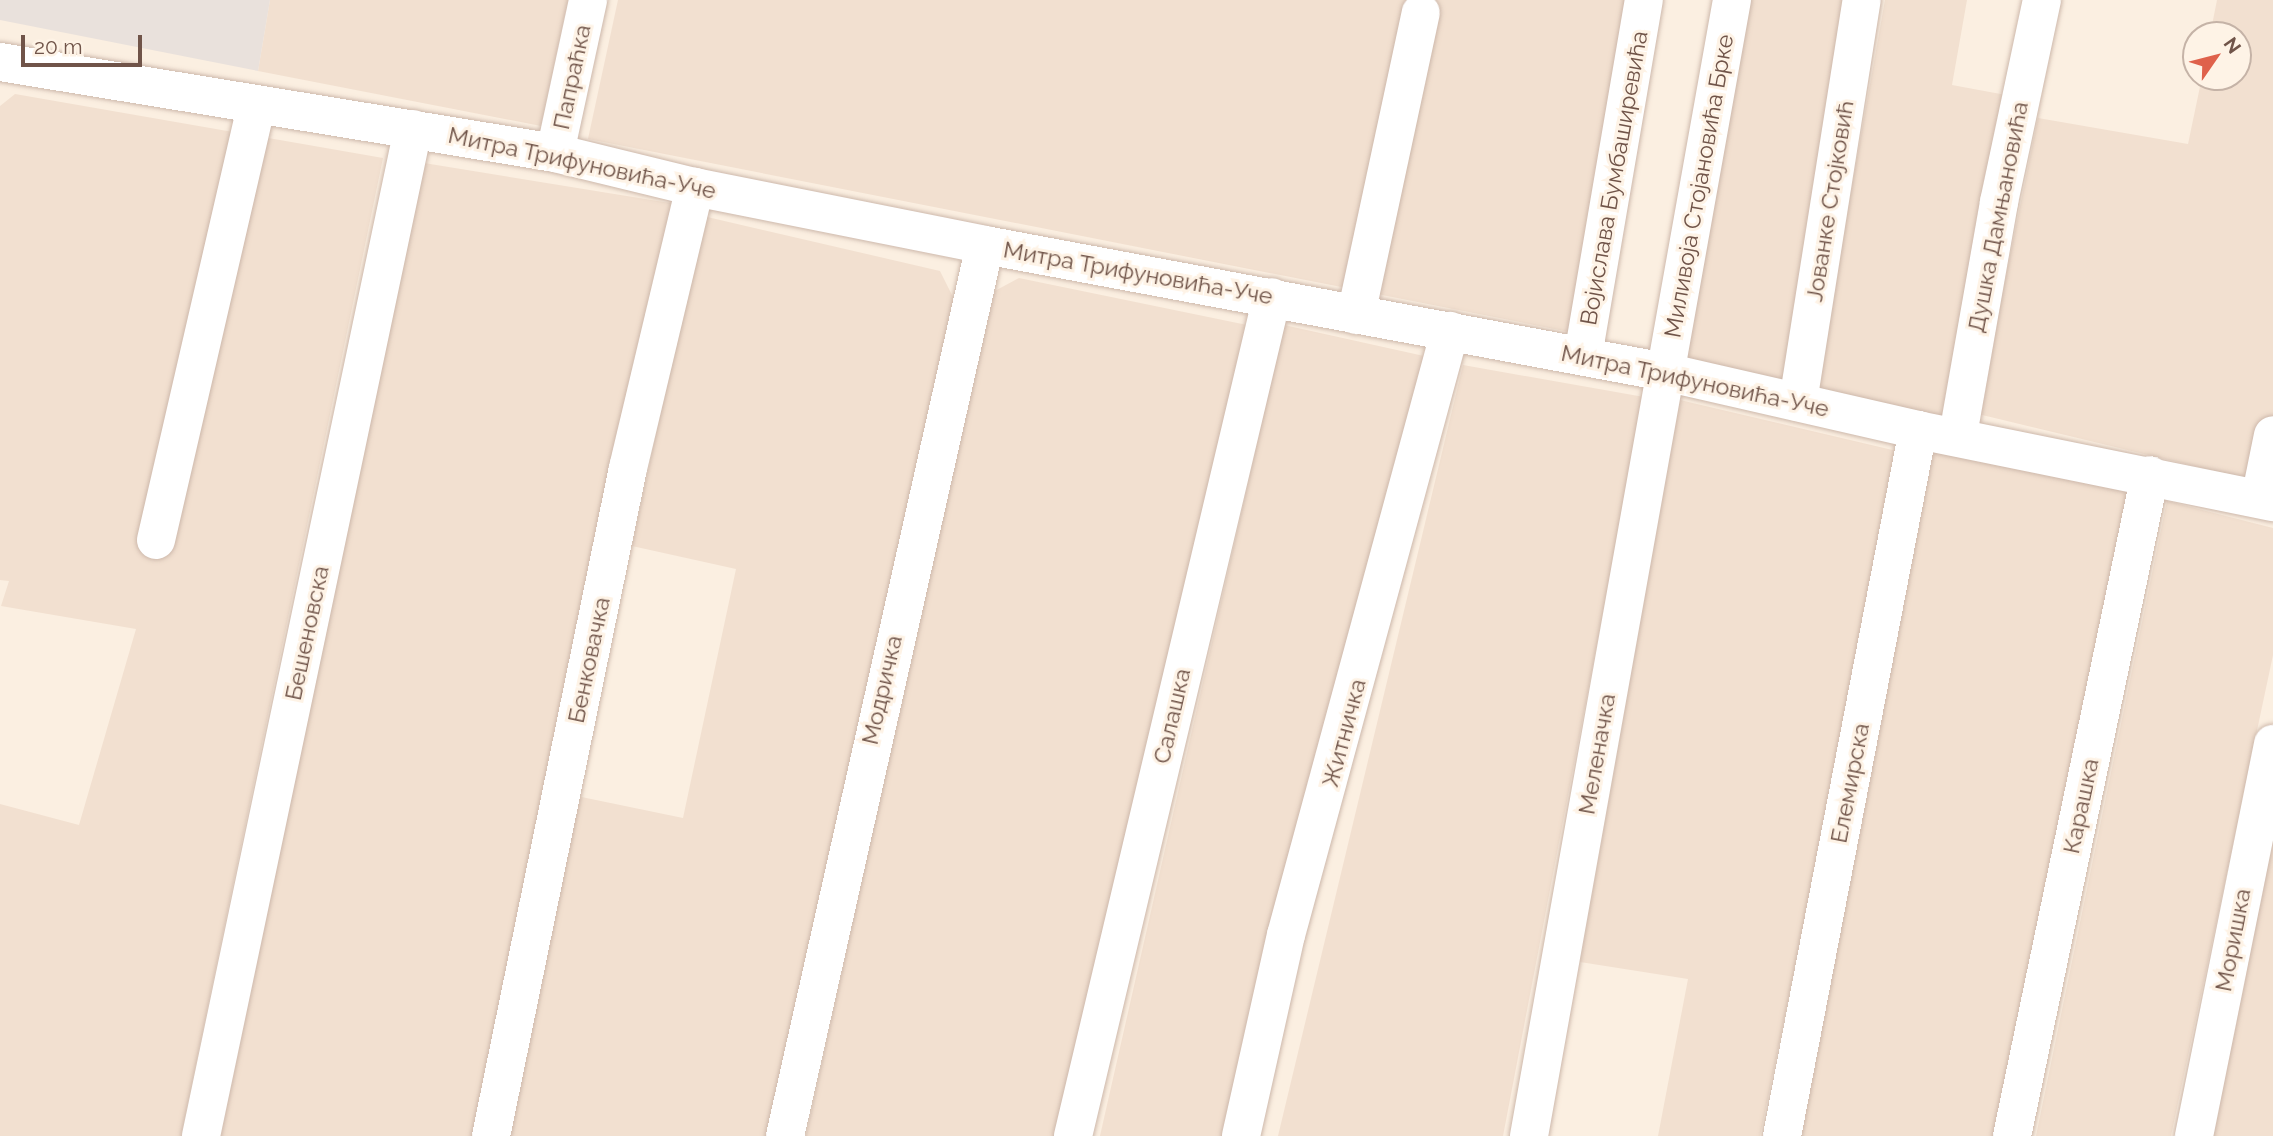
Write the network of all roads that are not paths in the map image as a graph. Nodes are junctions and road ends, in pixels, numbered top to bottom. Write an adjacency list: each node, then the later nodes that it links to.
1 (588, 0): 10 (street, Папраћка)
2 (1644, 0): 16 (street, Војислава Бумбаширевића)
3 (1732, 0): 17 (street, Миливоја Стојановића Брке)
4 (1862, 0): 18 (street, Јованке Стојковић)
5 (2042, 0): 20 (street, Душка Дамњановића)
6 (1421, 13): 14 (street)
7 (0, 62): 8 (street, Митра Трифуновића-Уче)
8 (256, 106): 9 (street, Митра Трифуновића-Уче); 24 (street)
9 (413, 129): 10 (street, Митра Трифуновића-Уче); 26 (street, Бешеновска)
10 (555, 153): 11 (street, Митра Трифуновића-Уче)
11 (695, 187): 12 (street, Митра Трифуновића-Уче); 27 (street, Бенковачка)
12 (985, 245): 13 (street, Митра Трифуновића-Уче); 28 (street, Модричка)
13 (1272, 297): 14 (street, Митра Трифуновића-Уче); 29 (street, Салашка)
14 (1356, 315): 15 (street, Митра Трифуновића-Уче)
15 (1450, 331): 16 (street, Митра Трифуновића-Уче); 30 (street, Житничка)
16 (1583, 355): 17 (street, Митра Трифуновића-Уче)
17 (1665, 372): 18 (street, Митра Трифуновића-Уче); 31 (street, Меленачка)
18 (1798, 402): 19 (street, Митра Трифуновића-Уче)
19 (1918, 430): 20 (street, Митра Трифуновића-Уче); 32 (street, Елемирска)
20 (1958, 435): 22 (street, Митра Трифуновића-Уче)
21 (2273, 435): 23 (street)
22 (2150, 475): 23 (street, Митра Трифуновића-Уче); 33 (street, Карашка)
23 (2267, 500)
24 (156, 540)
25 (2273, 744): 34 (street, Моришка)
26 (201, 1136)
27 (491, 1136)
28 (785, 1136)
29 (1073, 1136)
30 (1241, 1136)
31 (1529, 1136)
32 (1782, 1136)
33 (2012, 1136)
34 (2194, 1136)

